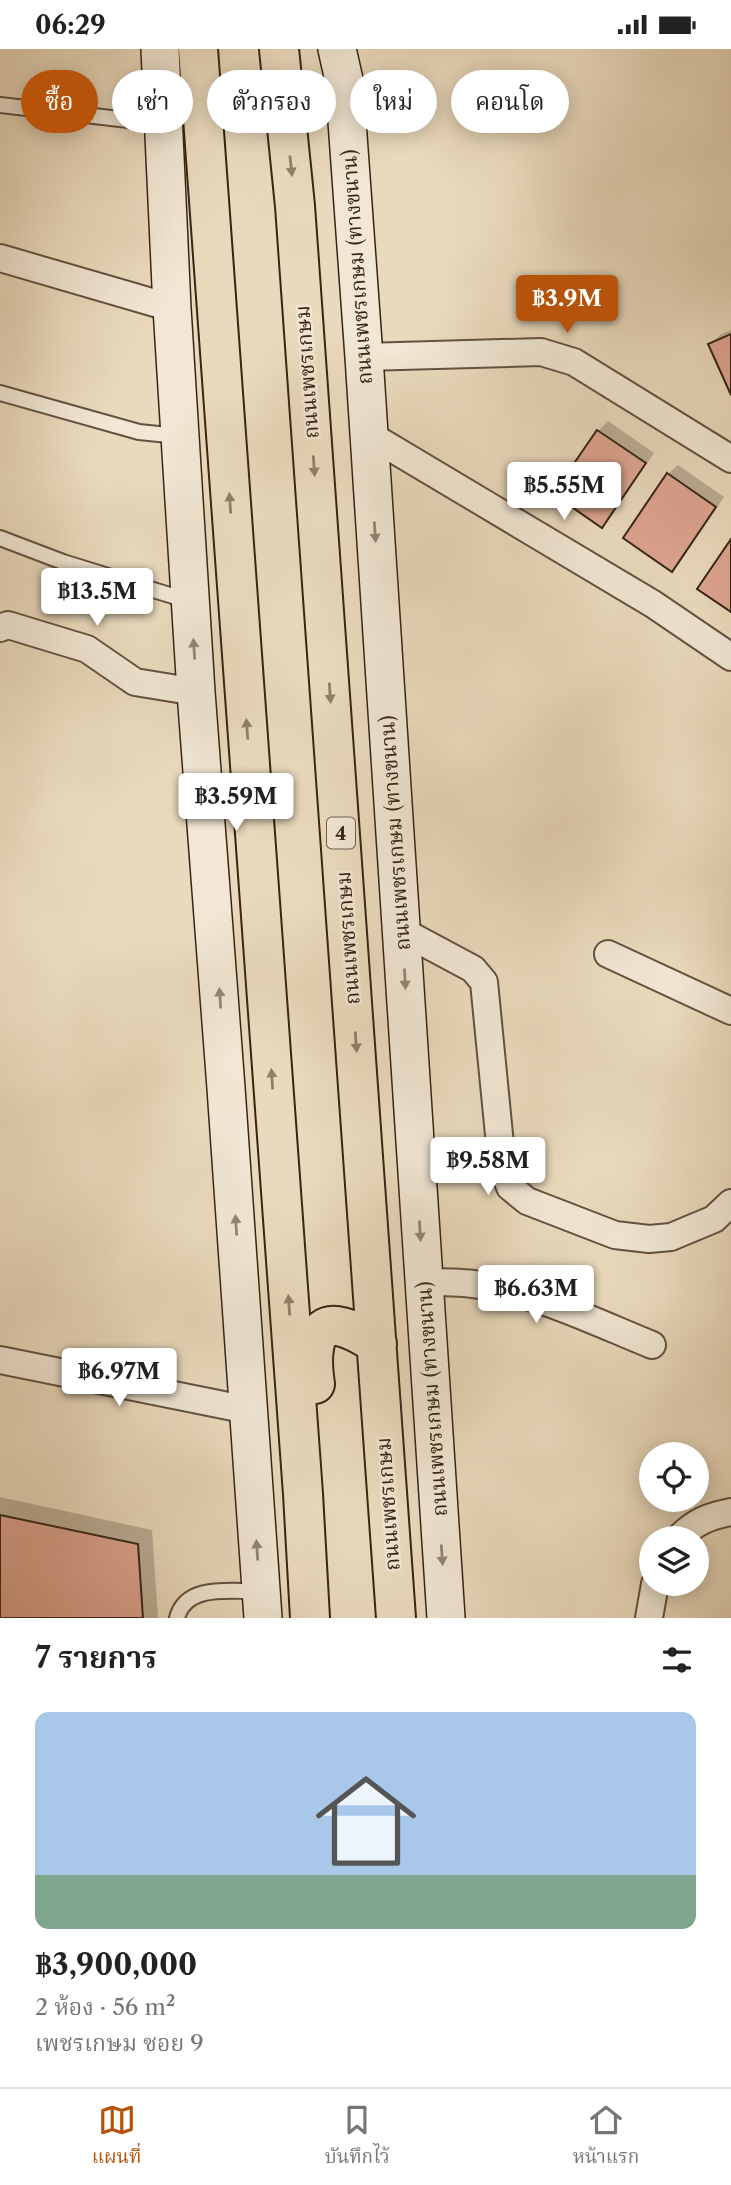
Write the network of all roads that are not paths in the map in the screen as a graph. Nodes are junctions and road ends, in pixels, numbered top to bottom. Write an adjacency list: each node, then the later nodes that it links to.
1 (160, 49): 5 (main road)
2 (198, 49): 35 (highway, one-way to 2)
3 (279, 49): 26 (highway, ถนนเพชรเกษม / 4, one-way to 26)
4 (337, 49): 11 (main road, ถนนเพชรเกษม (ทางขนาน))
5 (161, 70)
6 (0, 105): 7 (lane)
7 (112, 118)
8 (163, 133): 10 (main road)
9 (0, 258): 10 (street)
10 (172, 308): 14 (main road)
11 (364, 356): 13 (main road, ถนนเพชรเกษม (ทางขนาน)); 15 (street)
12 (0, 393): 14 (lane)
13 (368, 434): 19 (street); 21 (main road, ถนนเพชรเกษม (ทางขนาน), one-way to 21)
14 (180, 436): 17 (main road)
15 (731, 459)
16 (0, 538): 17 (lane)
17 (191, 602): 20 (main road, one-way to 17)
18 (1, 627): 20 (street)
19 (731, 657)
20 (196, 692): 29 (main road, one-way to 20)
21 (402, 932): 24 (street); 25 (main road, ถนนเพชรเกษม (ทางขนาน), one-way to 25)
22 (608, 954): 23 (street)
23 (731, 1011)
24 (731, 1203)
25 (424, 1282): 27 (street); 37 (main road, ถนนเพชรเกษม (ทางขนาน), one-way to 37)
26 (377, 1344): 35 (highway); 36 (highway, ถนนเพชรเกษม / 4)
27 (652, 1345)
28 (0, 1360): 29 (street)
29 (248, 1410): 33 (main road, one-way to 29)
30 (731, 1512): 31 (street)
31 (691, 1526)
32 (653, 1596): 38 (street)
33 (261, 1605): 34 (lane)
34 (177, 1618)
35 (310, 1618)
36 (396, 1618)
37 (446, 1618)
38 (649, 1618)

